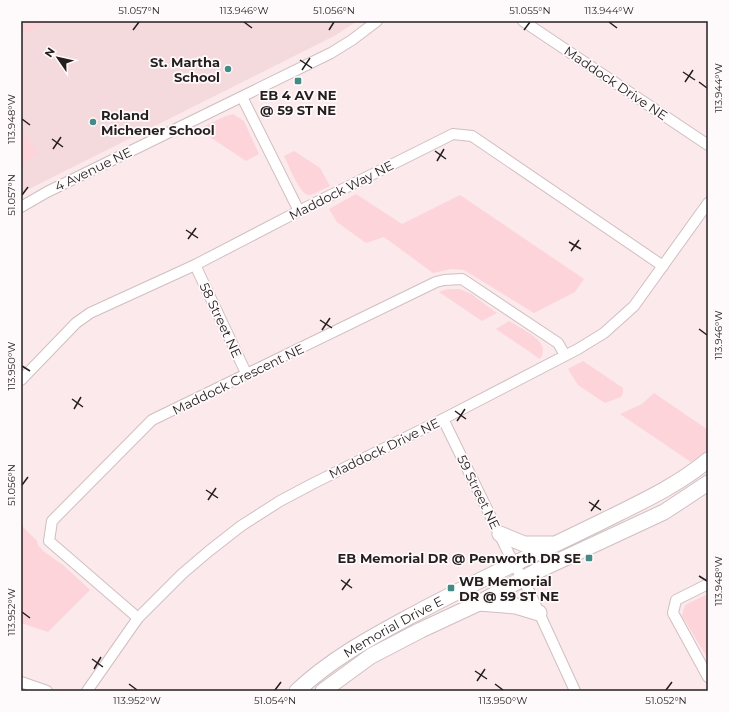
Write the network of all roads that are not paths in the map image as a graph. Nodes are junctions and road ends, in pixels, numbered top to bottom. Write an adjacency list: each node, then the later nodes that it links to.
1 (377, 21): 3 (street, 4 Avenue NE)
2 (523, 21): 4 (street, Maddock Drive NE)
3 (242, 97): 6 (street, 4 Avenue NE); 7 (street)
4 (708, 145)
5 (708, 203): 9 (street, Maddock Drive NE)
6 (21, 207)
7 (299, 211): 8 (street, Maddock Way NE); 9 (street, Maddock Way NE)
8 (195, 265): 11 (street, 58 Street NE); 12 (street, Maddock Way NE)
9 (663, 266): 10 (street, Maddock Drive NE)
10 (565, 355): 11 (street, Maddock Crescent NE); 13 (street, Maddock Drive NE)
11 (247, 375): 23 (street, Maddock Crescent NE)
12 (21, 380)
13 (443, 419): 16 (street, 59 Street NE); 23 (street, Maddock Drive NE)
14 (708, 460): 17 (main road, Memorial Drive E)
15 (708, 483): 19 (main road, Memorial Drive E)
16 (500, 534): 17 (main road); 18 (street, 59 Street NE)
17 (557, 544): 18 (main road, Memorial Drive E)
18 (514, 564): 19 (street, 59 Street NE); 28 (main road, Memorial Drive E)
19 (523, 579): 21 (main road, Memorial Drive E); 22 (street, 59 Street NE)
20 (708, 584): 24 (street)
21 (479, 603): 22 (main road); 29 (main road, Memorial Drive E)
22 (539, 614): 30 (street, 59 Street NE)
23 (138, 618): 27 (street, Maddock Drive NE)
24 (708, 677)
25 (21, 682): 26 (street)
26 (47, 691)
27 (87, 691)
28 (297, 691)
29 (323, 691)
30 (575, 691)

